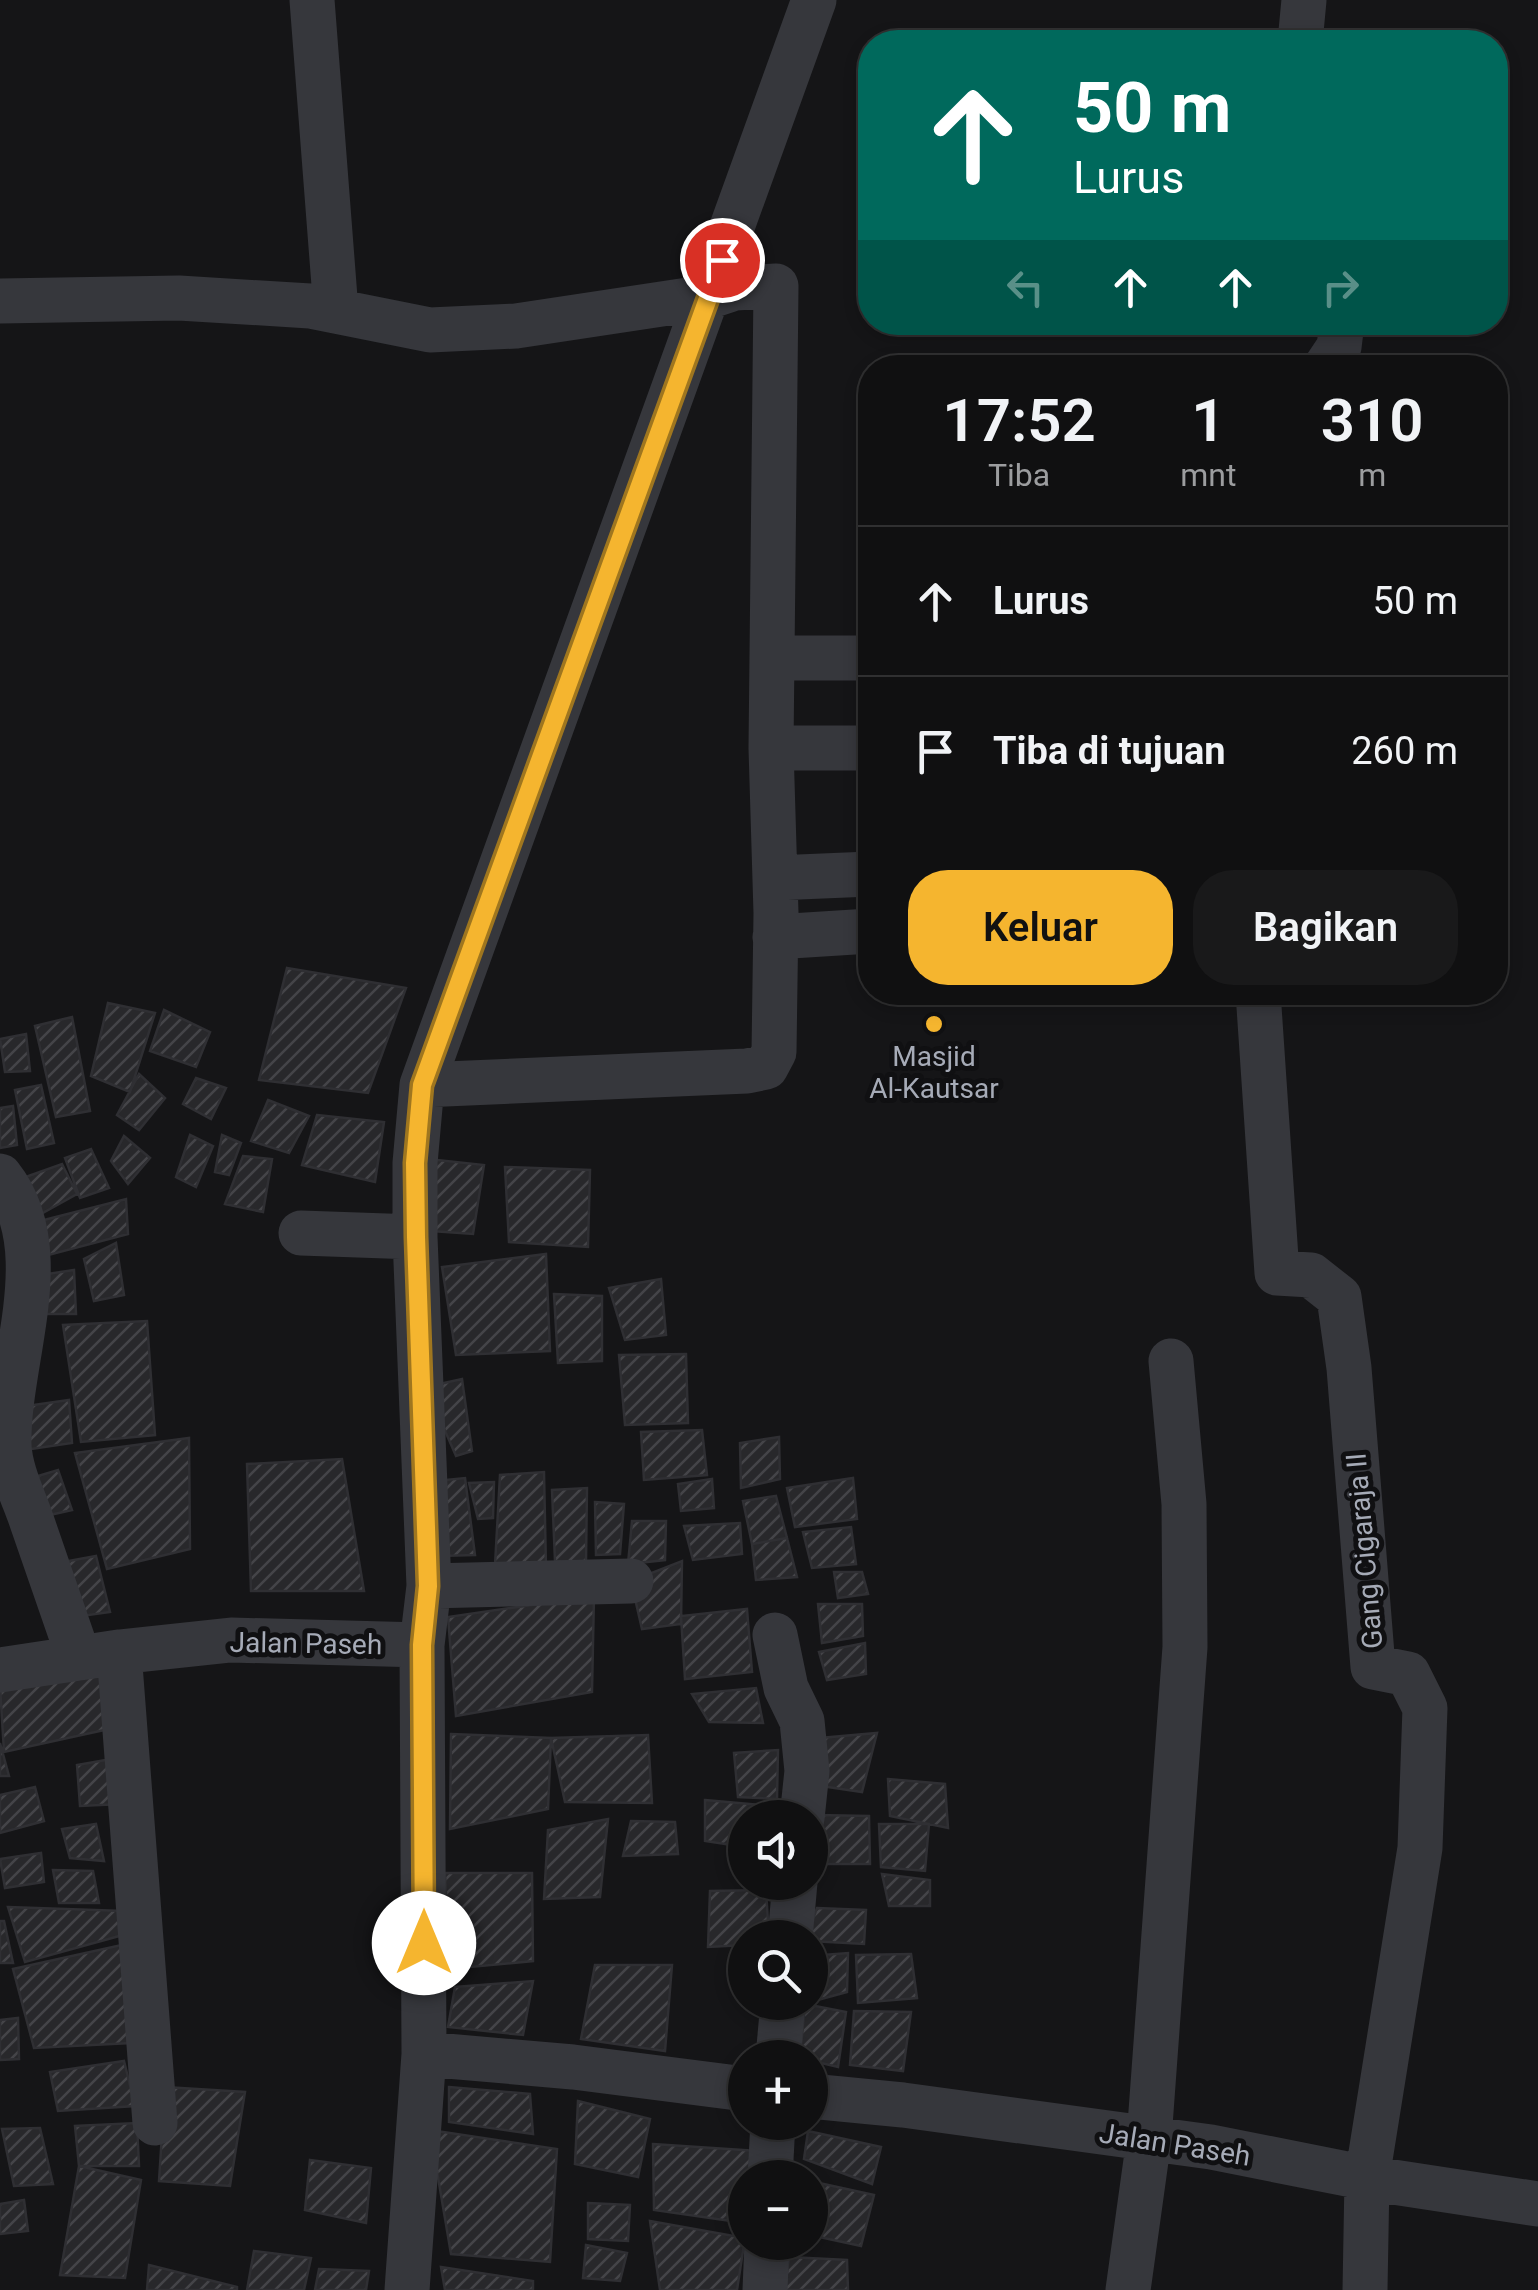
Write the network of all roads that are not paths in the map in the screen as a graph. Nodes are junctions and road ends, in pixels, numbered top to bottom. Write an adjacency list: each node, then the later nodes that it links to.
1 (312, 0): 7 (street)
2 (814, 0): 5 (street)
3 (1304, 0): 4 (street)
4 (1301, 30)
5 (708, 297): 7 (street); 8 (street); 17 (street)
6 (0, 302): 7 (street)
7 (336, 311)
8 (772, 658): 9 (street); 10 (street)
9 (858, 658)
10 (771, 748): 11 (street); 13 (street)
11 (858, 748)
12 (858, 875): 13 (street)
13 (775, 878): 15 (street)
14 (858, 932): 15 (street)
15 (776, 937): 17 (street)
16 (1259, 1005): 34 (street, Gang Cigaraja II)
17 (422, 1085): 20 (street)
18 (0, 1176): 26 (street)
19 (302, 1233): 20 (street)
20 (416, 1237): 23 (street)
21 (1171, 1361): 33 (street)
22 (631, 1581): 23 (street)
23 (428, 1586): 25 (street)
24 (775, 1635): 28 (street)
25 (422, 1645): 26 (street, Jalan Paseh); 29 (street, Jalan Paseh)
26 (99, 1655): 27 (street, Jalan Paseh); 32 (street)
27 (0, 1670)
28 (804, 1800)
29 (424, 2054): 30 (street); 37 (street, Jalan Paseh)
30 (728, 2087)
31 (828, 2098): 33 (street, Jalan Paseh)
32 (155, 2123)
33 (1149, 2139): 34 (street, Jalan Paseh); 39 (street)
34 (1367, 2178): 35 (street, Jalan Paseh); 40 (street)
35 (1538, 2204)
36 (766, 2260): 38 (street)
37 (407, 2290)
38 (765, 2290)
39 (1128, 2290)
40 (1365, 2290)

